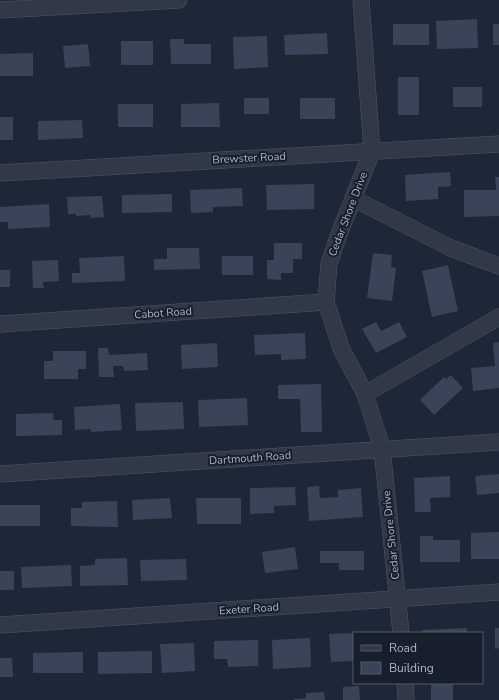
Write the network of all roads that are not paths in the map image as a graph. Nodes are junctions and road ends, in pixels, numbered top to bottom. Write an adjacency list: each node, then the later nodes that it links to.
1 (179, 0): 3 (street)
2 (361, 0): 5 (street, Cedar Shore Drive)
3 (0, 10)
4 (499, 144): 5 (street, Brewster Road)
5 (372, 151): 6 (street, Brewster Road); 7 (street, Cedar Shore Drive)
6 (0, 173)
7 (354, 199): 8 (street); 9 (street, Cedar Shore Drive)
8 (499, 266)
9 (326, 302): 11 (street, Cabot Road); 12 (street, Cedar Shore Drive)
10 (499, 317): 12 (street)
11 (0, 324)
12 (366, 394): 14 (street, Cedar Shore Drive)
13 (499, 442): 14 (street, Dartmouth Road)
14 (382, 448): 15 (street, Dartmouth Road); 17 (street, Cedar Shore Drive)
15 (0, 474)
16 (499, 592): 17 (street, Exeter Road)
17 (398, 599): 18 (street, Exeter Road); 19 (street, Cedar Shore Drive)
18 (0, 625)
19 (401, 632)
20 (405, 684): 21 (street)
21 (406, 700)

